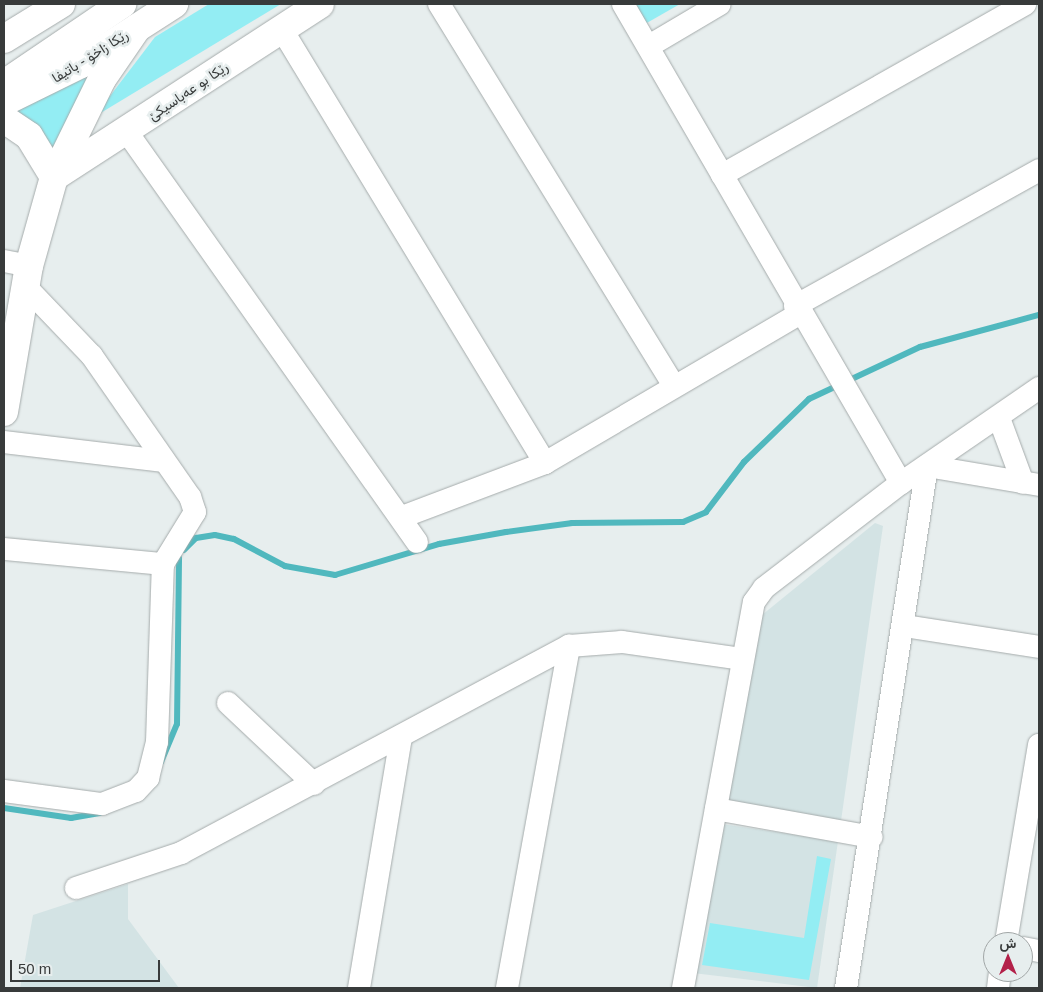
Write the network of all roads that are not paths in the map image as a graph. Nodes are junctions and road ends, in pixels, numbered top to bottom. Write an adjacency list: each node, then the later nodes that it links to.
1 (61, 4): 11 (main road)
2 (122, 4): 13 (main road)
3 (174, 4): 9 (main road, رێکا زاخۆ - باتیفا)
4 (320, 4): 10 (main road, رێكا بو عه‌باسيكێ)
5 (439, 4): 22 (street)
6 (623, 4): 12 (street)
7 (720, 4): 12 (street)
8 (1025, 4): 18 (street)
9 (140, 24): 14 (main road, رێکا زاخۆ - باتیفا); 19 (main road)
10 (282, 28): 16 (main road, رێكا بو عه‌باسيكێ); 28 (street)
11 (4, 39)
12 (649, 46): 18 (street)
13 (4, 84)
14 (4, 102)
15 (4, 119): 19 (main road)
16 (127, 132): 19 (main road, رێكا بو عه‌باسيكێ); 32 (street)
17 (1039, 170): 21 (street)
18 (722, 175): 21 (street)
19 (54, 177): 20 (main road)
20 (20, 271): 24 (main road); 27 (street)
21 (797, 310): 22 (street); 30 (street)
22 (674, 386): 28 (street)
23 (1039, 388): 25 (street)
24 (4, 405)
25 (999, 418): 29 (street); 31 (street)
26 (4, 442): 27 (street)
27 (164, 461): 35 (street)
28 (544, 463): 32 (street)
29 (927, 466): 30 (street); 31 (street); 36 (street)
30 (901, 483): 39 (street)
31 (1031, 484)
32 (402, 517): 33 (street)
33 (417, 542)
34 (4, 549): 35 (street)
35 (163, 564): 44 (street)
36 (905, 626): 38 (street); 47 (street)
37 (569, 646): 39 (street); 41 (street); 51 (street)
38 (1039, 646)
39 (741, 659): 46 (street)
40 (228, 702): 43 (street)
41 (401, 736): 43 (street); 50 (street)
42 (1039, 745): 45 (street)
43 (314, 784): 48 (street)
44 (4, 791)
45 (1035, 797): 49 (street)
46 (716, 809): 47 (street); 52 (street)
47 (870, 837): 53 (street)
48 (76, 888)
49 (1008, 932)
50 (359, 988)
51 (507, 988)
52 (683, 988)
53 (846, 988)

